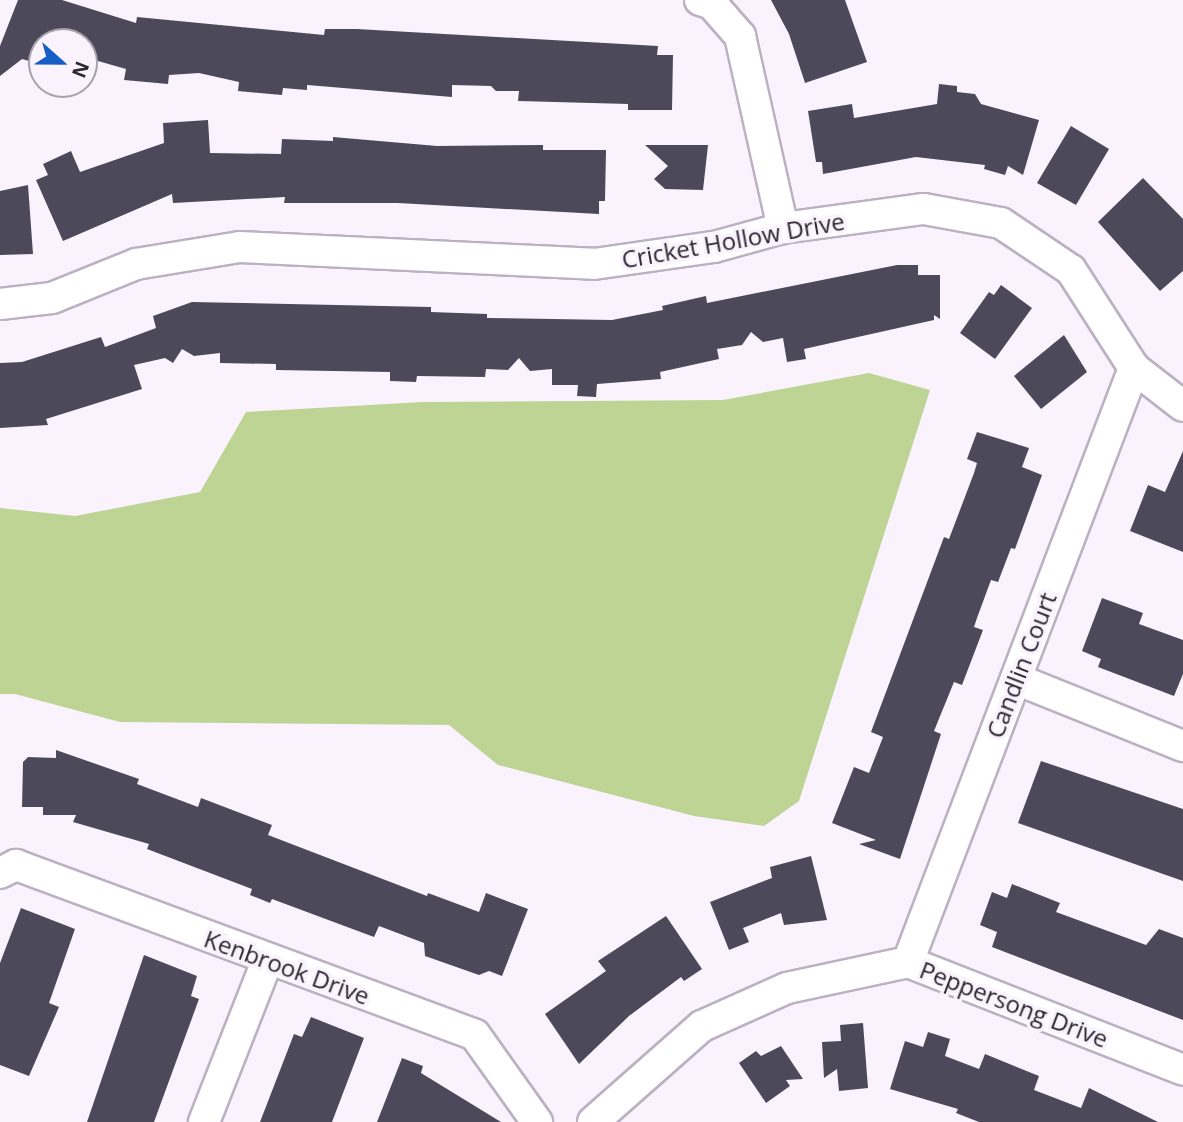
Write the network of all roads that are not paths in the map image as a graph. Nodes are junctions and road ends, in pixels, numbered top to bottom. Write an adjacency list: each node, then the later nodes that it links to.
1 (700, 0): 2 (street)
2 (783, 228): 3 (street, Cricket Hollow Drive); 4 (street, Cricket Hollow Drive)
3 (0, 304)
4 (1134, 368): 5 (street, Cricket Hollow Drive); 6 (street, Candlin Court)
5 (1183, 406)
6 (1016, 679): 7 (street); 10 (street, Candlin Court)
7 (1183, 746)
8 (0, 873): 9 (street, Kenbrook Drive)
9 (267, 961): 12 (street); 13 (street, Kenbrook Drive)
10 (908, 962): 11 (street, Peppersong Drive); 14 (street, Peppersong Drive)
11 (1183, 1070)
12 (204, 1122)
13 (537, 1122)
14 (593, 1122)

